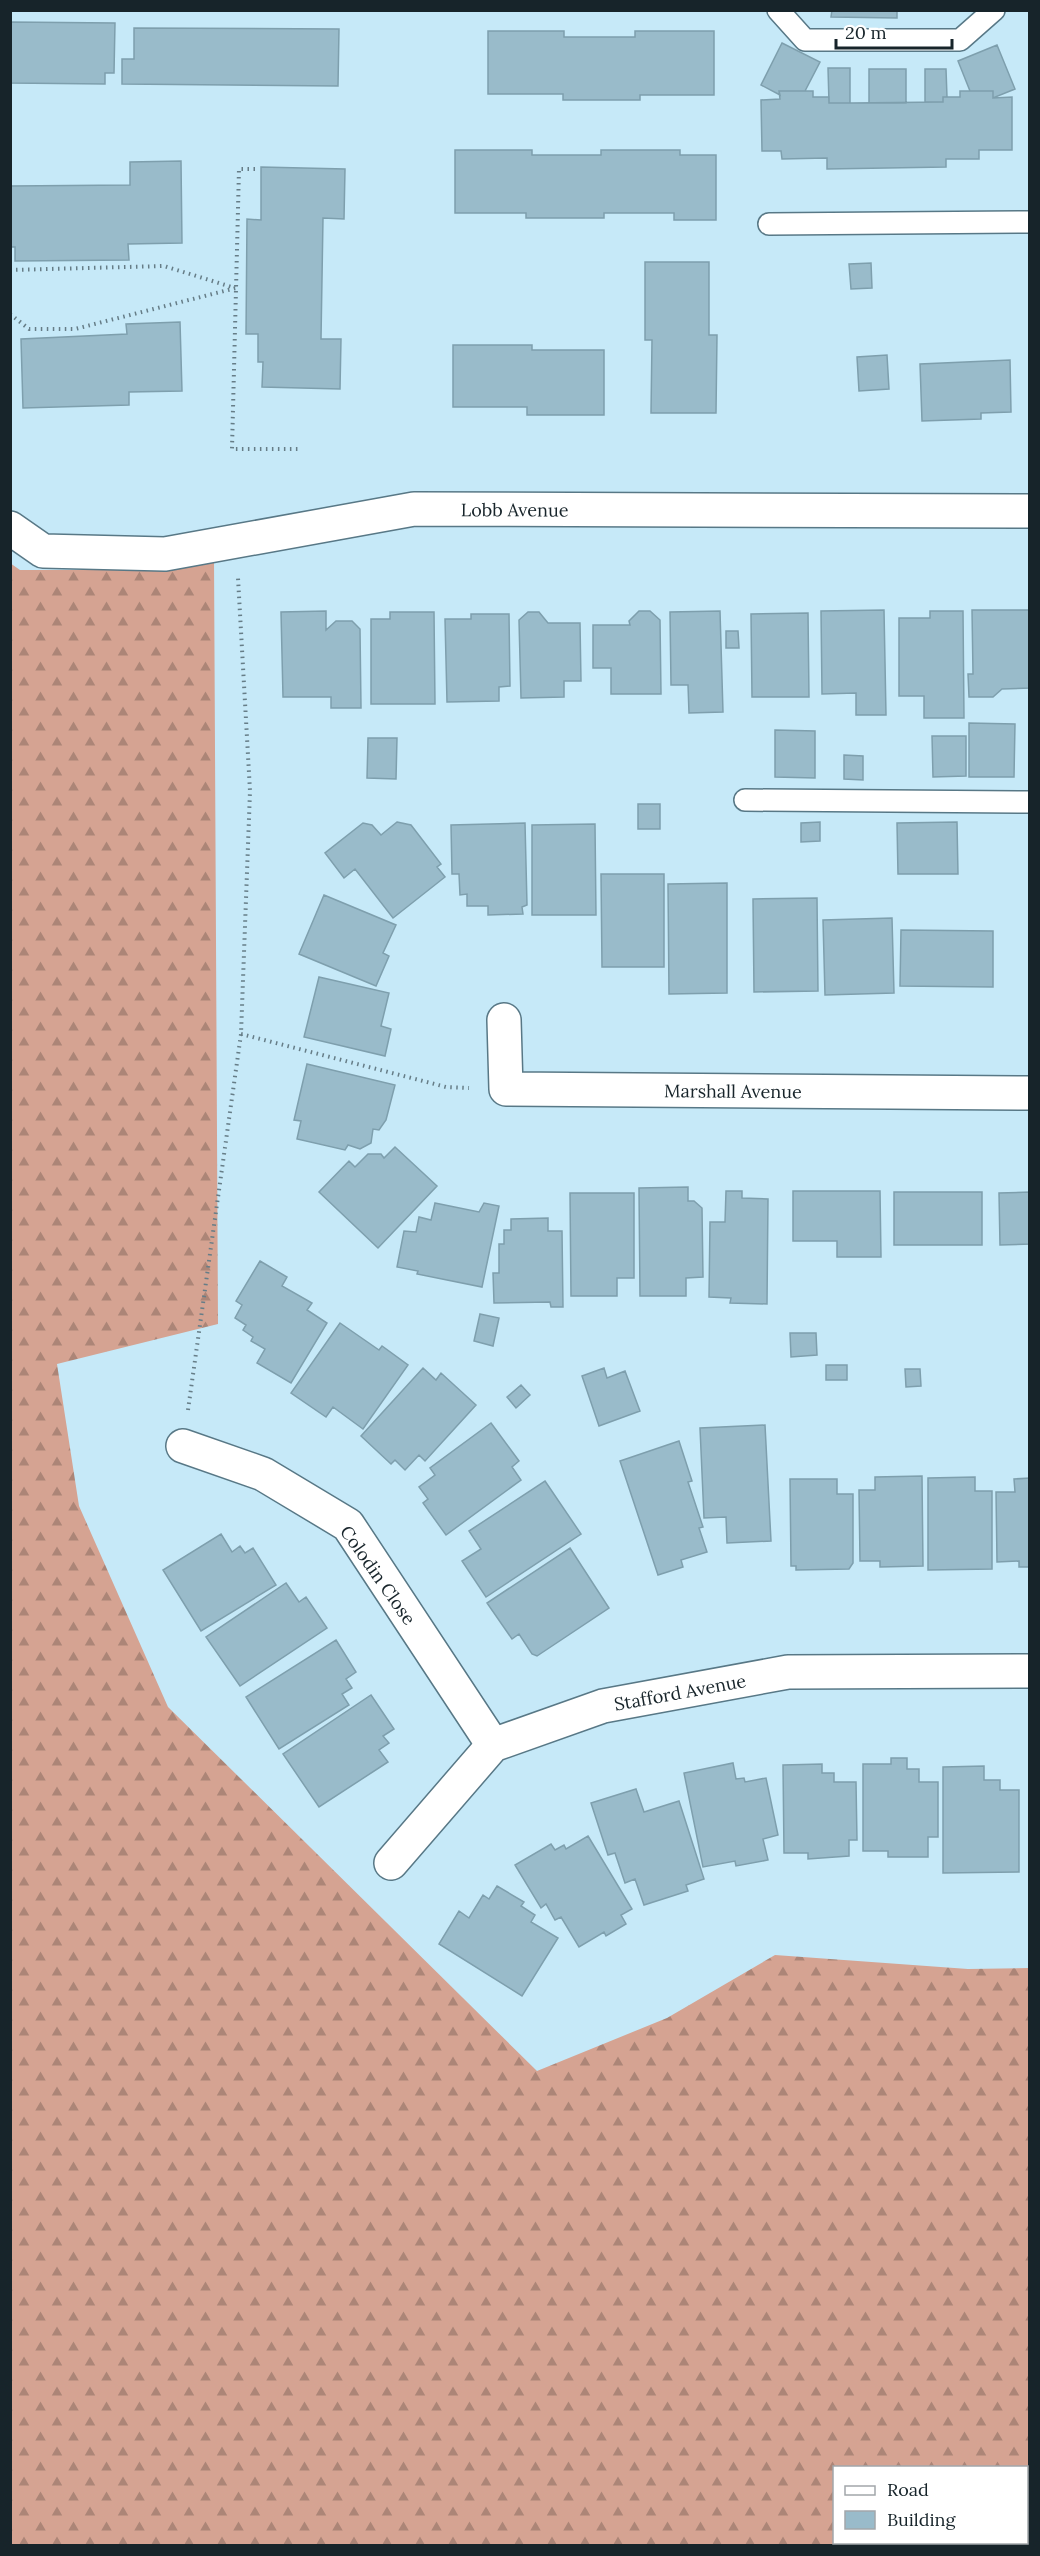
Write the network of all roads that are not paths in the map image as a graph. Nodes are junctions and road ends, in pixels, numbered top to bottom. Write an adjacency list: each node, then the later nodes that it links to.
1 (778, 10): 2 (lane)
2 (994, 10)
3 (1029, 222): 4 (lane)
4 (769, 224)
5 (1029, 511): 6 (street, Lobb Avenue)
6 (10, 528)
7 (745, 800): 8 (lane)
8 (1029, 802)
9 (504, 1020): 10 (street, Marshall Avenue)
10 (1029, 1093)
11 (183, 1446): 13 (street, Colodin Close)
12 (1029, 1671): 13 (street, Stafford Avenue)
13 (493, 1745): 14 (street, Stafford Avenue)
14 (391, 1863)

